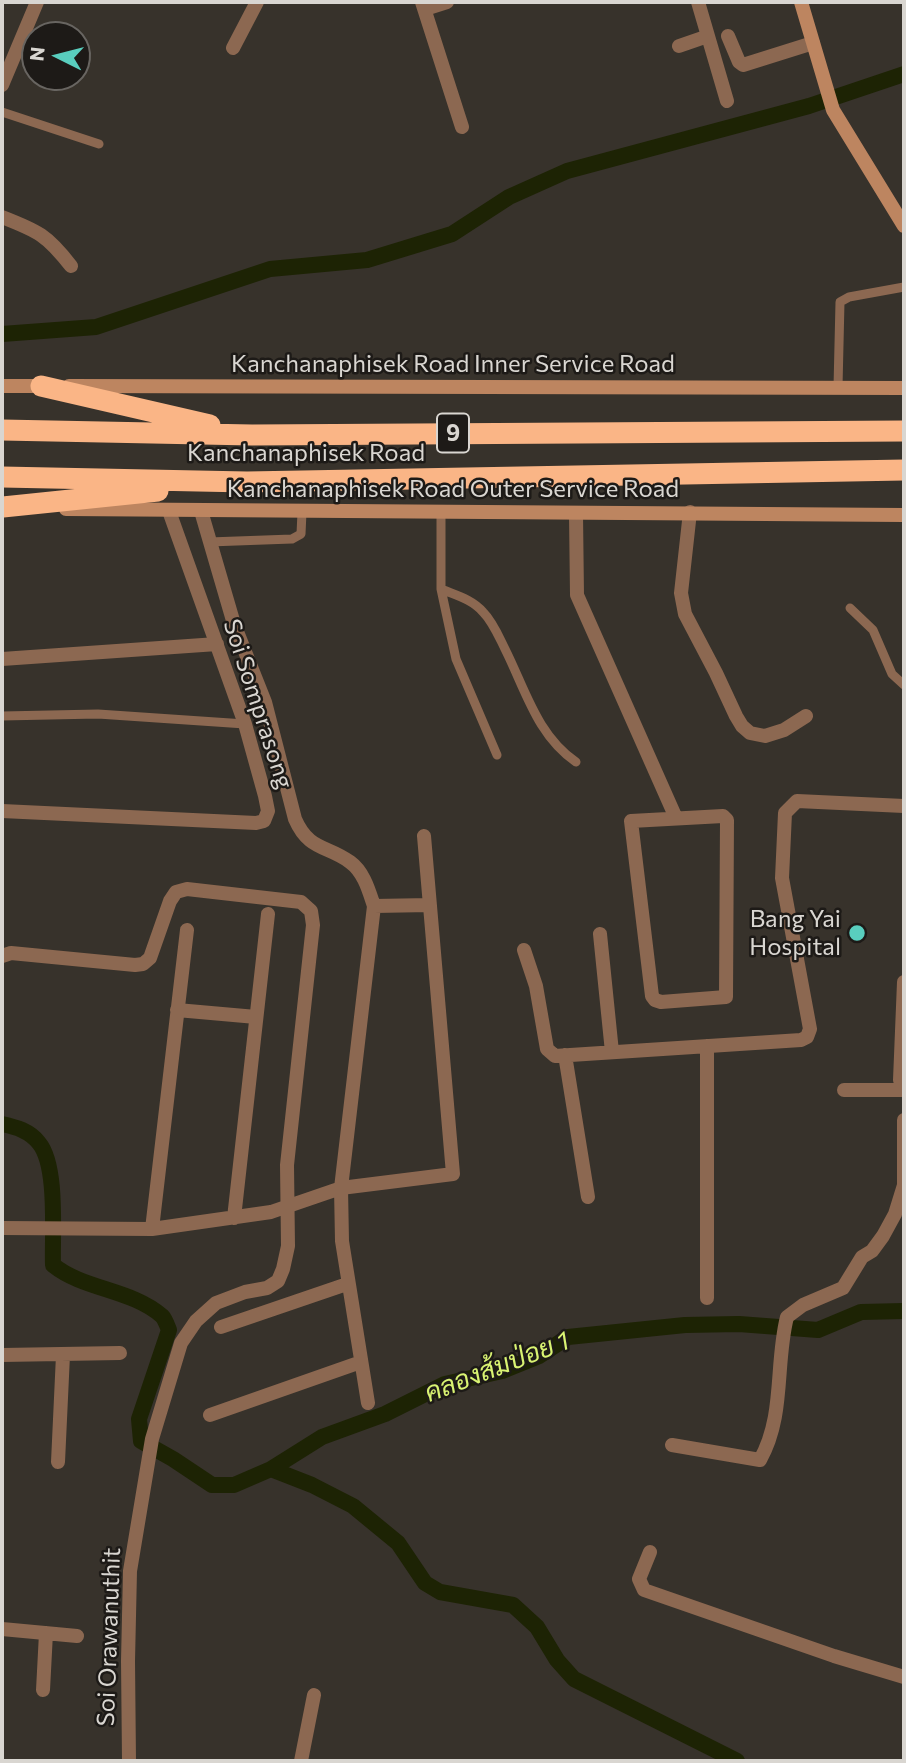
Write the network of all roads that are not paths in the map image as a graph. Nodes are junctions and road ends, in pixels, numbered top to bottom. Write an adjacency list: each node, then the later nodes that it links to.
1 (37, 2): 11 (street)
2 (257, 2): 10 (street)
3 (698, 2): 6 (street)
4 (801, 2): 8 (main road)
5 (434, 4): 14 (street)
6 (708, 36): 9 (street); 12 (street)
7 (728, 36): 8 (street)
8 (813, 43): 17 (main road)
9 (680, 46)
10 (233, 48)
11 (2, 85)
12 (727, 101)
13 (2, 112): 15 (lane)
14 (462, 127)
15 (99, 144)
16 (2, 218): 18 (street)
17 (904, 226)
18 (71, 266)
19 (904, 287): 22 (lane)
20 (2, 386): 21 (main road, Kanchanaphisek Road Inner Service Road)
21 (41, 386): 22 (main road, Kanchanaphisek Road Inner Service Road); 26 (highway)
22 (838, 387): 23 (main road, Kanchanaphisek Road Inner Service Road)
23 (904, 388)
24 (2, 430): 26 (highway, Kanchanaphisek Road / 9)
25 (904, 430): 26 (highway, Kanchanaphisek Road / 9)
26 (252, 435)
27 (904, 470): 29 (highway, Kanchanaphisek Road / 9)
28 (2, 477): 29 (highway, Kanchanaphisek Road / 9)
29 (247, 482): 30 (highway)
30 (2, 507): 31 (main road, Kanchanaphisek Road Outer Service Road)
31 (169, 511): 32 (main road, Kanchanaphisek Road Outer Service Road); 41 (street, Soi Somprasong)
32 (201, 511): 33 (main road, Kanchanaphisek Road Outer Service Road); 38 (street)
33 (302, 512): 35 (main road, Kanchanaphisek Road Outer Service Road); 38 (lane)
34 (690, 512): 36 (main road, Kanchanaphisek Road Outer Service Road); 37 (main road, Kanchanaphisek Road Outer Service Road); 45 (street)
35 (441, 513): 36 (main road, Kanchanaphisek Road Outer Service Road); 39 (lane)
36 (576, 514): 51 (street)
37 (904, 515)
38 (209, 542): 54 (street)
39 (440, 589): 47 (lane); 48 (lane)
40 (850, 608): 43 (lane)
41 (217, 645): 42 (street); 46 (street, Soi Somprasong)
42 (2, 659)
43 (904, 685)
44 (2, 716): 46 (lane)
45 (806, 716)
46 (245, 724): 50 (street, Soi Somprasong)
47 (497, 755)
48 (576, 762)
49 (904, 806): 63 (street)
50 (2, 811)
51 (676, 818): 51 (street)
52 (424, 836): 53 (street)
53 (430, 905): 54 (street); 69 (street)
54 (374, 906): 69 (street)
55 (268, 914): 62 (street)
56 (187, 930): 61 (street)
57 (600, 934): 64 (street)
58 (524, 950): 65 (street)
59 (2, 956): 71 (street)
60 (904, 982): 66 (street)
61 (177, 1010): 62 (street); 74 (street)
62 (256, 1017): 72 (street)
63 (707, 1046): 64 (street); 76 (street)
64 (612, 1052): 65 (street)
65 (565, 1055): 70 (street)
66 (904, 1089): 67 (street)
67 (844, 1090)
68 (904, 1120): 84 (street)
69 (341, 1188): 71 (street); 75 (street)
70 (588, 1197)
71 (287, 1208): 72 (street); 93 (street, Soi Orawanuthit)
72 (234, 1218): 74 (street)
73 (2, 1228): 74 (street)
74 (152, 1229)
75 (347, 1284): 77 (street); 81 (street)
76 (707, 1298)
77 (221, 1327)
78 (120, 1353): 80 (street)
79 (2, 1355): 80 (street)
80 (63, 1355): 85 (street)
81 (361, 1362): 82 (street); 83 (street)
82 (368, 1403)
83 (210, 1415)
84 (672, 1446)
85 (58, 1462)
86 (650, 1552): 90 (street)
87 (2, 1629): 88 (street)
88 (46, 1633): 89 (street); 91 (street)
89 (77, 1636)
90 (904, 1677)
91 (43, 1690)
92 (314, 1695): 94 (street)
93 (129, 1761)
94 (301, 1761)

